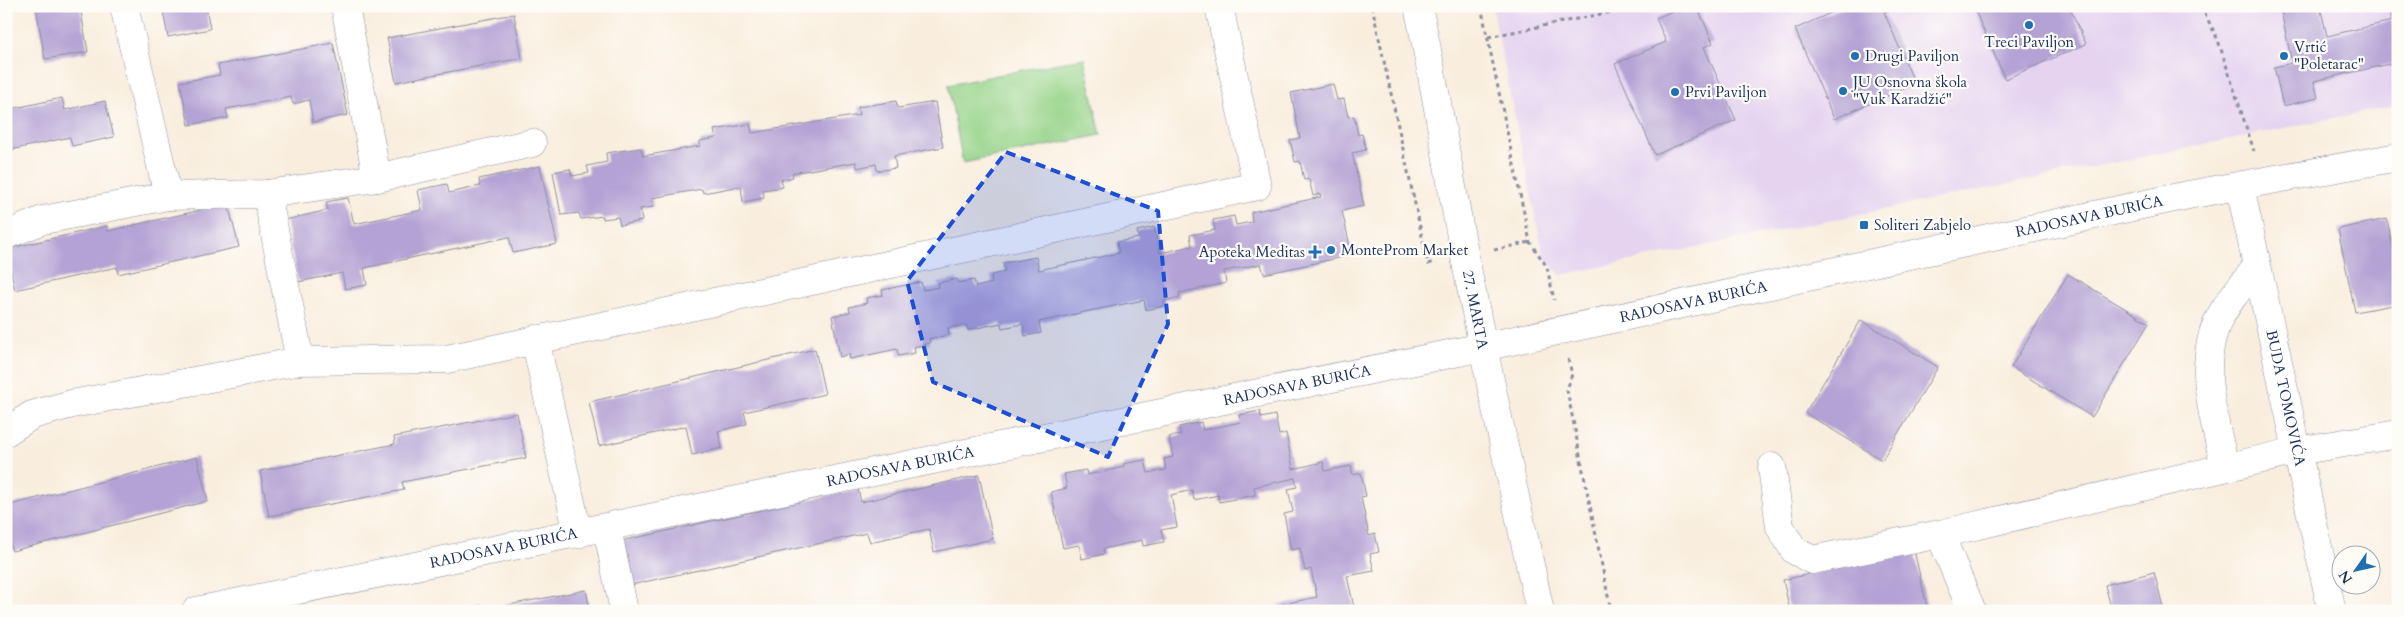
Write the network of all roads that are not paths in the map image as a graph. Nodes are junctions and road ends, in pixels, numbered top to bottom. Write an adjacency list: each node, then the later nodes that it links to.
1 (124, 6): 10 (street)
2 (345, 6): 7 (street)
3 (1219, 6): 13 (street)
4 (1418, 6): 14 (street, 27. MARTA)
5 (532, 143): 7 (street)
6 (2398, 157): 8 (street, RADOSAVA BURIĆA)
7 (377, 178): 9 (street)
8 (2240, 187): 12 (street, BUDA TOMOVIĆA); 14 (street, RADOSAVA BURIĆA)
9 (267, 194): 10 (street); 15 (street)
10 (168, 196): 11 (street)
11 (6, 235)
12 (2257, 267): 18 (street, BUDA TOMOVIĆA); 19 (street)
13 (535, 339): 15 (street); 22 (street)
14 (1483, 347): 21 (street, RADOSAVA BURIĆA); 27 (street, 27. MARTA)
15 (300, 362): 16 (street)
16 (6, 432)
17 (2398, 434): 18 (street)
18 (2297, 451): 19 (street); 29 (street, BUDA TOMOVIĆA)
19 (2225, 467): 23 (street)
20 (1772, 468): 23 (street)
21 (607, 528): 22 (street, RADOSAVA BURIĆA); 26 (street)
22 (578, 534): 24 (street, RADOSAVA BURIĆA)
23 (1940, 534): 28 (street)
24 (257, 605): 25 (street, RADOSAVA BURIĆA)
25 (196, 611)
26 (624, 611)
27 (1540, 611)
28 (1972, 611)
29 (2332, 611)

